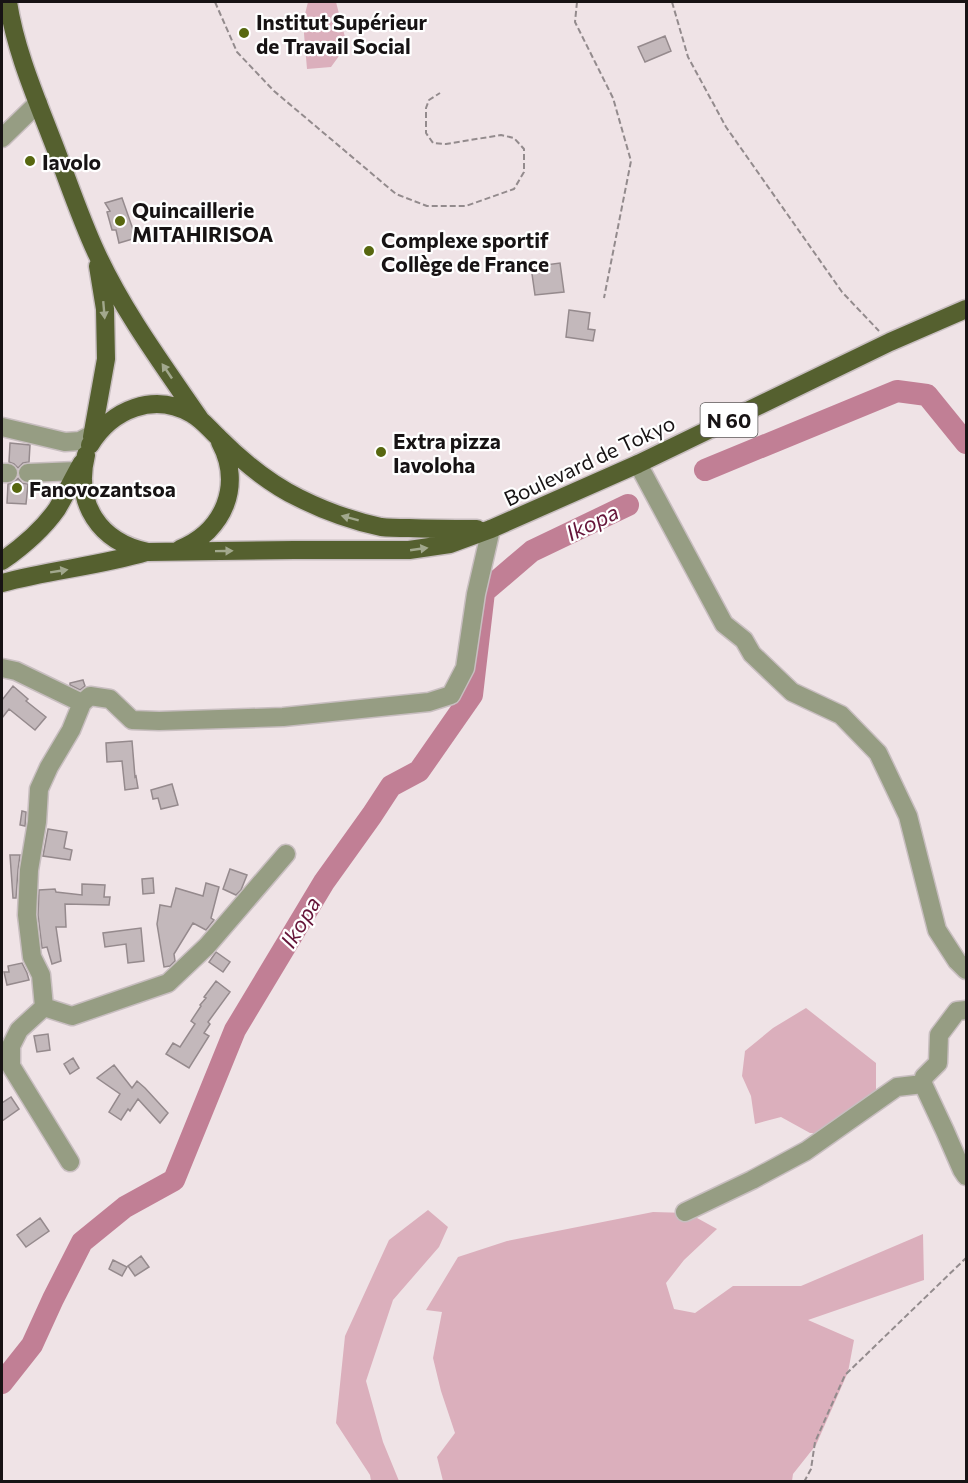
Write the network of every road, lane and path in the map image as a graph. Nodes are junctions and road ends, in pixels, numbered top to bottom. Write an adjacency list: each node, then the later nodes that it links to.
1 (8, 2): 6 (main road)
2 (215, 2): 5 (path)
3 (577, 2): 9 (path)
4 (672, 2): 11 (path)
5 (440, 93)
6 (38, 104): 7 (street); 8 (main road)
7 (2, 138)
8 (96, 252): 12 (main road, one-way to 8); 15 (main road, one-way to 15)
9 (604, 298)
10 (966, 309): 11 (main road, Boulevard de Tokyo / N 60)
11 (890, 342): 16 (main road, Boulevard de Tokyo / N 60)
12 (200, 419): 14 (main road); 15 (main road)
13 (2, 428): 15 (street)
14 (218, 437): 19 (main road, one-way to 14); 20 (main road)
15 (90, 444): 17 (main road); 20 (main road)
16 (638, 464): 19 (main road, Boulevard de Tokyo / N 60); 26 (street)
17 (77, 471): 18 (street); 21 (main road)
18 (28, 473)
19 (491, 530): 20 (main road, Boulevard de Tokyo, one-way to 19); 24 (street)
20 (157, 552): 22 (main road, one-way to 20)
21 (2, 561)
22 (2, 583)
23 (2, 668): 24 (street)
24 (82, 703): 27 (street)
25 (286, 854): 27 (street)
26 (966, 970)
27 (44, 1007): 29 (street)
28 (966, 1010): 30 (street)
29 (6, 1068): 31 (street)
30 (922, 1084): 32 (street); 33 (street)
31 (70, 1162)
32 (966, 1176)
33 (685, 1212)
34 (966, 1258): 35 (path)
35 (804, 1482)

